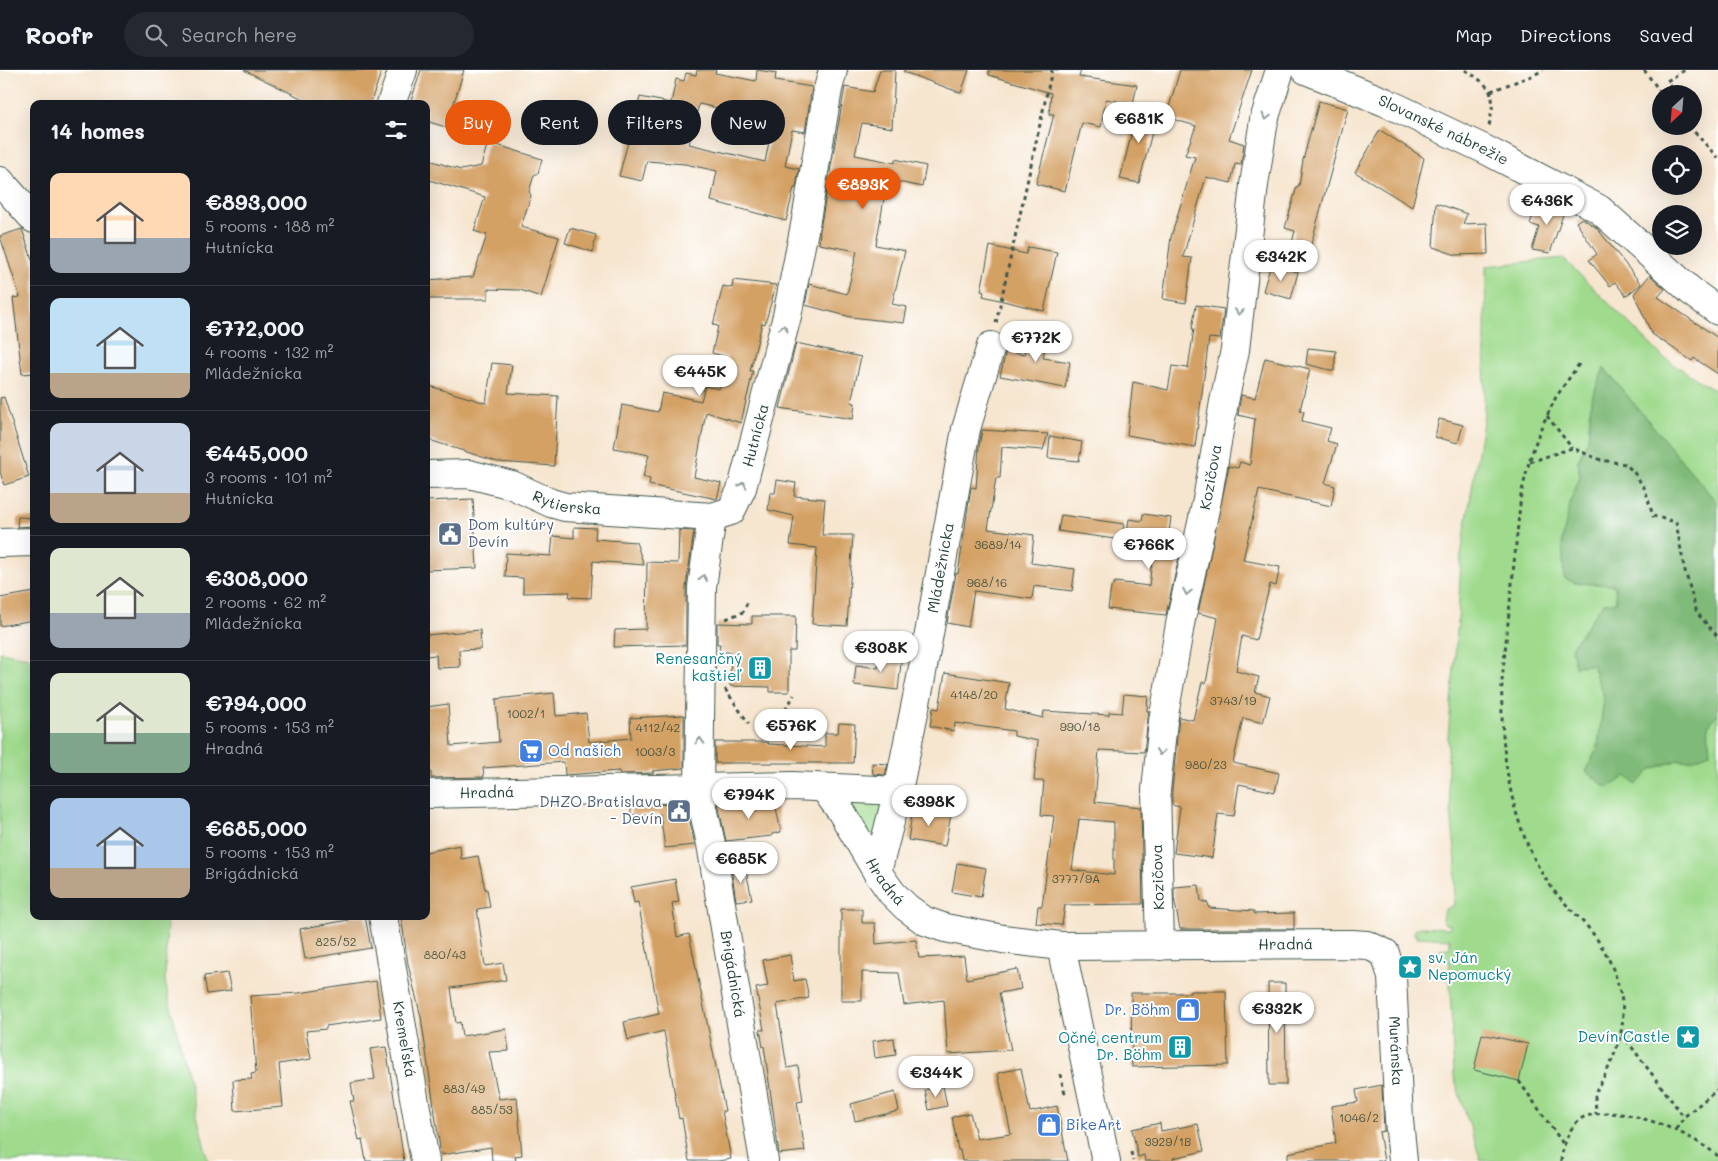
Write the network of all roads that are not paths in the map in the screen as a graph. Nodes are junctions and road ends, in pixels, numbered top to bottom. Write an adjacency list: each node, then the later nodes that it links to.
1 (403, 70): 5 (street)
2 (833, 70): 11 (street, Hutnícka, one-way to 2)
3 (1280, 70): 22 (street, Kozičova, one-way to 22)
4 (1306, 70): 8 (street, Slovanské nábrežie)
5 (392, 100)
6 (0, 181): 7 (street)
7 (27, 213)
8 (1718, 311)
9 (991, 346): 17 (street, Mládežnícka)
10 (430, 475): 11 (street, Rytierska)
11 (712, 517): 16 (street, one-way to 11)
12 (0, 543): 13 (street)
13 (30, 543): 14 (street)
14 (0, 557)
15 (824, 788): 16 (street, Hradná); 17 (street); 19 (street, Hradná)
16 (699, 789): 18 (street, Hradná); 25 (street, Brigádnická)
17 (898, 791): 19 (street, Mládežnícka)
18 (430, 794)
19 (877, 872): 21 (street, Hradná)
20 (384, 920): 24 (street, Kremeľská)
21 (1061, 946): 22 (street, Hradná); 26 (street)
22 (1160, 946): 23 (street, Hradná)
23 (1376, 948): 27 (street, Muránska)
24 (425, 1161)
25 (764, 1161)
26 (1106, 1161)
27 (1404, 1161)

